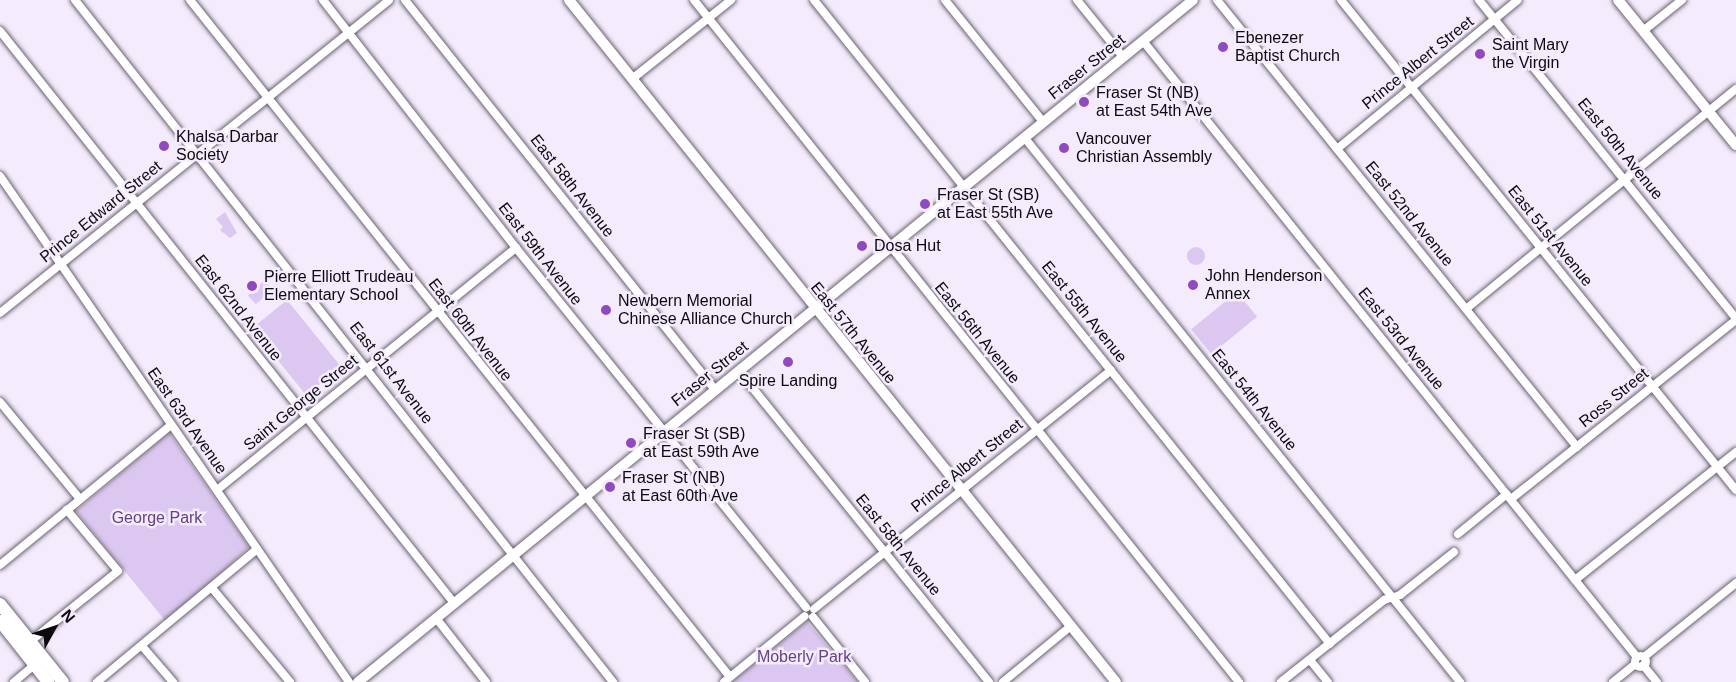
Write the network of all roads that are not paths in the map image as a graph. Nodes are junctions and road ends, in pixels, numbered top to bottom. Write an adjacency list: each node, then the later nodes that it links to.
1 (75, 0): 35 (street, East 61st Avenue)
2 (190, 0): 29 (street, East 60th Avenue)
3 (322, 0): 23 (street, East 59th Avenue)
4 (389, 0): 23 (street, Prince Edward Street)
5 (405, 0): 53 (street, East 58th Avenue)
6 (569, 0): 26 (street, East 57th Avenue)
7 (694, 0): 19 (street, East 56th Avenue)
8 (731, 0): 19 (street)
9 (814, 0): 38 (street, East 55th Avenue)
10 (945, 0): 31 (street)
11 (1077, 0): 25 (street)
12 (1193, 0): 24 (street, Fraser Street)
13 (1217, 0): 34 (street, East 52nd Avenue)
14 (1341, 0): 27 (street, East 51st Avenue)
15 (1479, 0): 20 (street, East 50th Avenue)
16 (1518, 0): 20 (street, Prince Albert Street)
17 (1618, 0): 22 (street)
18 (1682, 0): 22 (street)
19 (709, 18): 26 (street); 40 (street, East 56th Avenue)
20 (1495, 19): 27 (street, Prince Albert Street); 37 (street, East 50th Avenue)
21 (0, 31): 39 (street, East 62nd Avenue)
22 (1643, 31): 30 (street)
23 (347, 32): 29 (street, Prince Edward Street); 41 (street, East 59th Avenue)
24 (1143, 41): 25 (street, Fraser Street); 66 (street, East 53rd Avenue)
25 (1123, 57): 31 (street, Fraser Street)
26 (632, 79): 44 (street, East 57th Avenue)
27 (1411, 88): 34 (street, Prince Albert Street); 42 (street, East 51st Avenue)
28 (1736, 89): 30 (street)
29 (267, 97): 35 (street, Prince Edward Street); 47 (street, East 60th Avenue)
30 (1708, 111): 33 (street); 37 (street)
31 (1043, 122): 32 (street, Fraser Street)
32 (1024, 137): 38 (street, Fraser Street); 78 (street, East 54th Avenue)
33 (1736, 145)
34 (1337, 149): 45 (street, East 52nd Avenue)
35 (197, 153): 39 (street, Prince Edward Street); 49 (street, East 61st Avenue)
36 (0, 176): 43 (street, East 63rd Avenue)
37 (1625, 179): 42 (street); 48 (street, East 50th Avenue)
38 (963, 186): 40 (street, Fraser Street); 50 (street, East 55th Avenue)
39 (136, 202): 43 (street, Prince Edward Street); 55 (street, East 62nd Avenue)
40 (890, 247): 44 (street, Fraser Street); 57 (street, East 56th Avenue)
41 (516, 248): 47 (street, Saint George Street); 58 (street, East 59th Avenue)
42 (1540, 248): 45 (street); 52 (street, East 51st Avenue)
43 (61, 264): 46 (street, Prince Edward Street); 56 (street, East 63rd Avenue)
44 (814, 309): 51 (street, Fraser Street); 63 (street, East 57th Avenue)
45 (1466, 309): 59 (street, East 52nd Avenue)
46 (0, 313)
47 (437, 313): 49 (street, Saint George Street); 65 (street, East 60th Avenue)
48 (1736, 319): 52 (street, Ross Street)
49 (368, 369): 55 (street, Saint George Street); 73 (street, East 61st Avenue)
50 (1111, 370): 57 (street, Prince Albert Street); 85 (street, East 55th Avenue)
51 (739, 371): 53 (street, Fraser Street); 71 (street, East 58th Avenue)
52 (1653, 386): 59 (street, Ross Street); 61 (street, East 51st Avenue)
53 (715, 390): 58 (street, Fraser Street)
54 (0, 402): 67 (street)
55 (307, 418): 62 (street, Saint George Street); 79 (street, East 62nd Avenue)
56 (171, 425): 62 (street, East 63rd Avenue); 67 (street)
57 (1035, 430): 63 (street, Prince Albert Street); 106 (street, East 56th Avenue)
58 (663, 431): 65 (street, Fraser Street); 81 (street, East 59th Avenue)
59 (1577, 447): 66 (street, Ross Street)
60 (1736, 452): 61 (street)
61 (1717, 467): 64 (street, East 51st Avenue); 75 (street)
62 (217, 490): 70 (street, East 63rd Avenue)
63 (961, 490): 71 (street, Prince Albert Street); 84 (street, East 57th Avenue)
64 (1736, 490)
65 (583, 496): 73 (street, Fraser Street); 91 (street, East 60th Avenue)
66 (1509, 497): 69 (street, Ross Street); 75 (street, East 53rd Avenue)
67 (80, 500): 68 (street)
68 (67, 510): 74 (street); 86 (street)
69 (1458, 534)
70 (257, 549): 77 (street); 98 (street, East 63rd Avenue)
71 (884, 552): 81 (street, Prince Albert Street); 103 (street, East 58th Avenue)
72 (1454, 552): 78 (street)
73 (513, 553): 79 (street, Fraser Street); 101 (street, East 61st Avenue)
74 (0, 565)
75 (1575, 580): 89 (street, East 53rd Avenue)
76 (1736, 584): 89 (street)
77 (212, 588): 87 (street); 97 (street)
78 (1392, 598): 85 (street); 109 (street, East 54th Avenue)
79 (454, 603): 82 (street, Fraser Street)
80 (0, 604): 86 (main road)
81 (809, 612): 91 (street, Prince Albert Street); 102 (street, East 59th Avenue)
82 (436, 618): 99 (street, Fraser Street); 100 (street)
83 (0, 621): 86 (main road)
84 (1071, 626): 104 (street); 105 (street, East 57th Avenue)
85 (1330, 644): 88 (street)
86 (26, 645): 90 (main road)
87 (142, 646): 95 (street); 96 (street)
88 (1310, 660): 107 (street); 108 (street)
89 (1640, 661): 110 (street); 111 (street, East 53rd Avenue)
90 (39, 662): 92 (street); 93 (main road); 94 (main road)
91 (727, 680)
92 (14, 682)
93 (48, 682)
94 (63, 682)
95 (97, 682)
96 (172, 682)
97 (290, 682)
98 (349, 682)
99 (358, 682)
100 (486, 682)
101 (613, 682)
102 (866, 682)
103 (989, 682)
104 (1003, 682)
105 (1116, 682)
106 (1239, 682)
107 (1281, 682)
108 (1328, 682)
109 (1460, 682)
110 (1613, 682)
111 (1657, 682)

